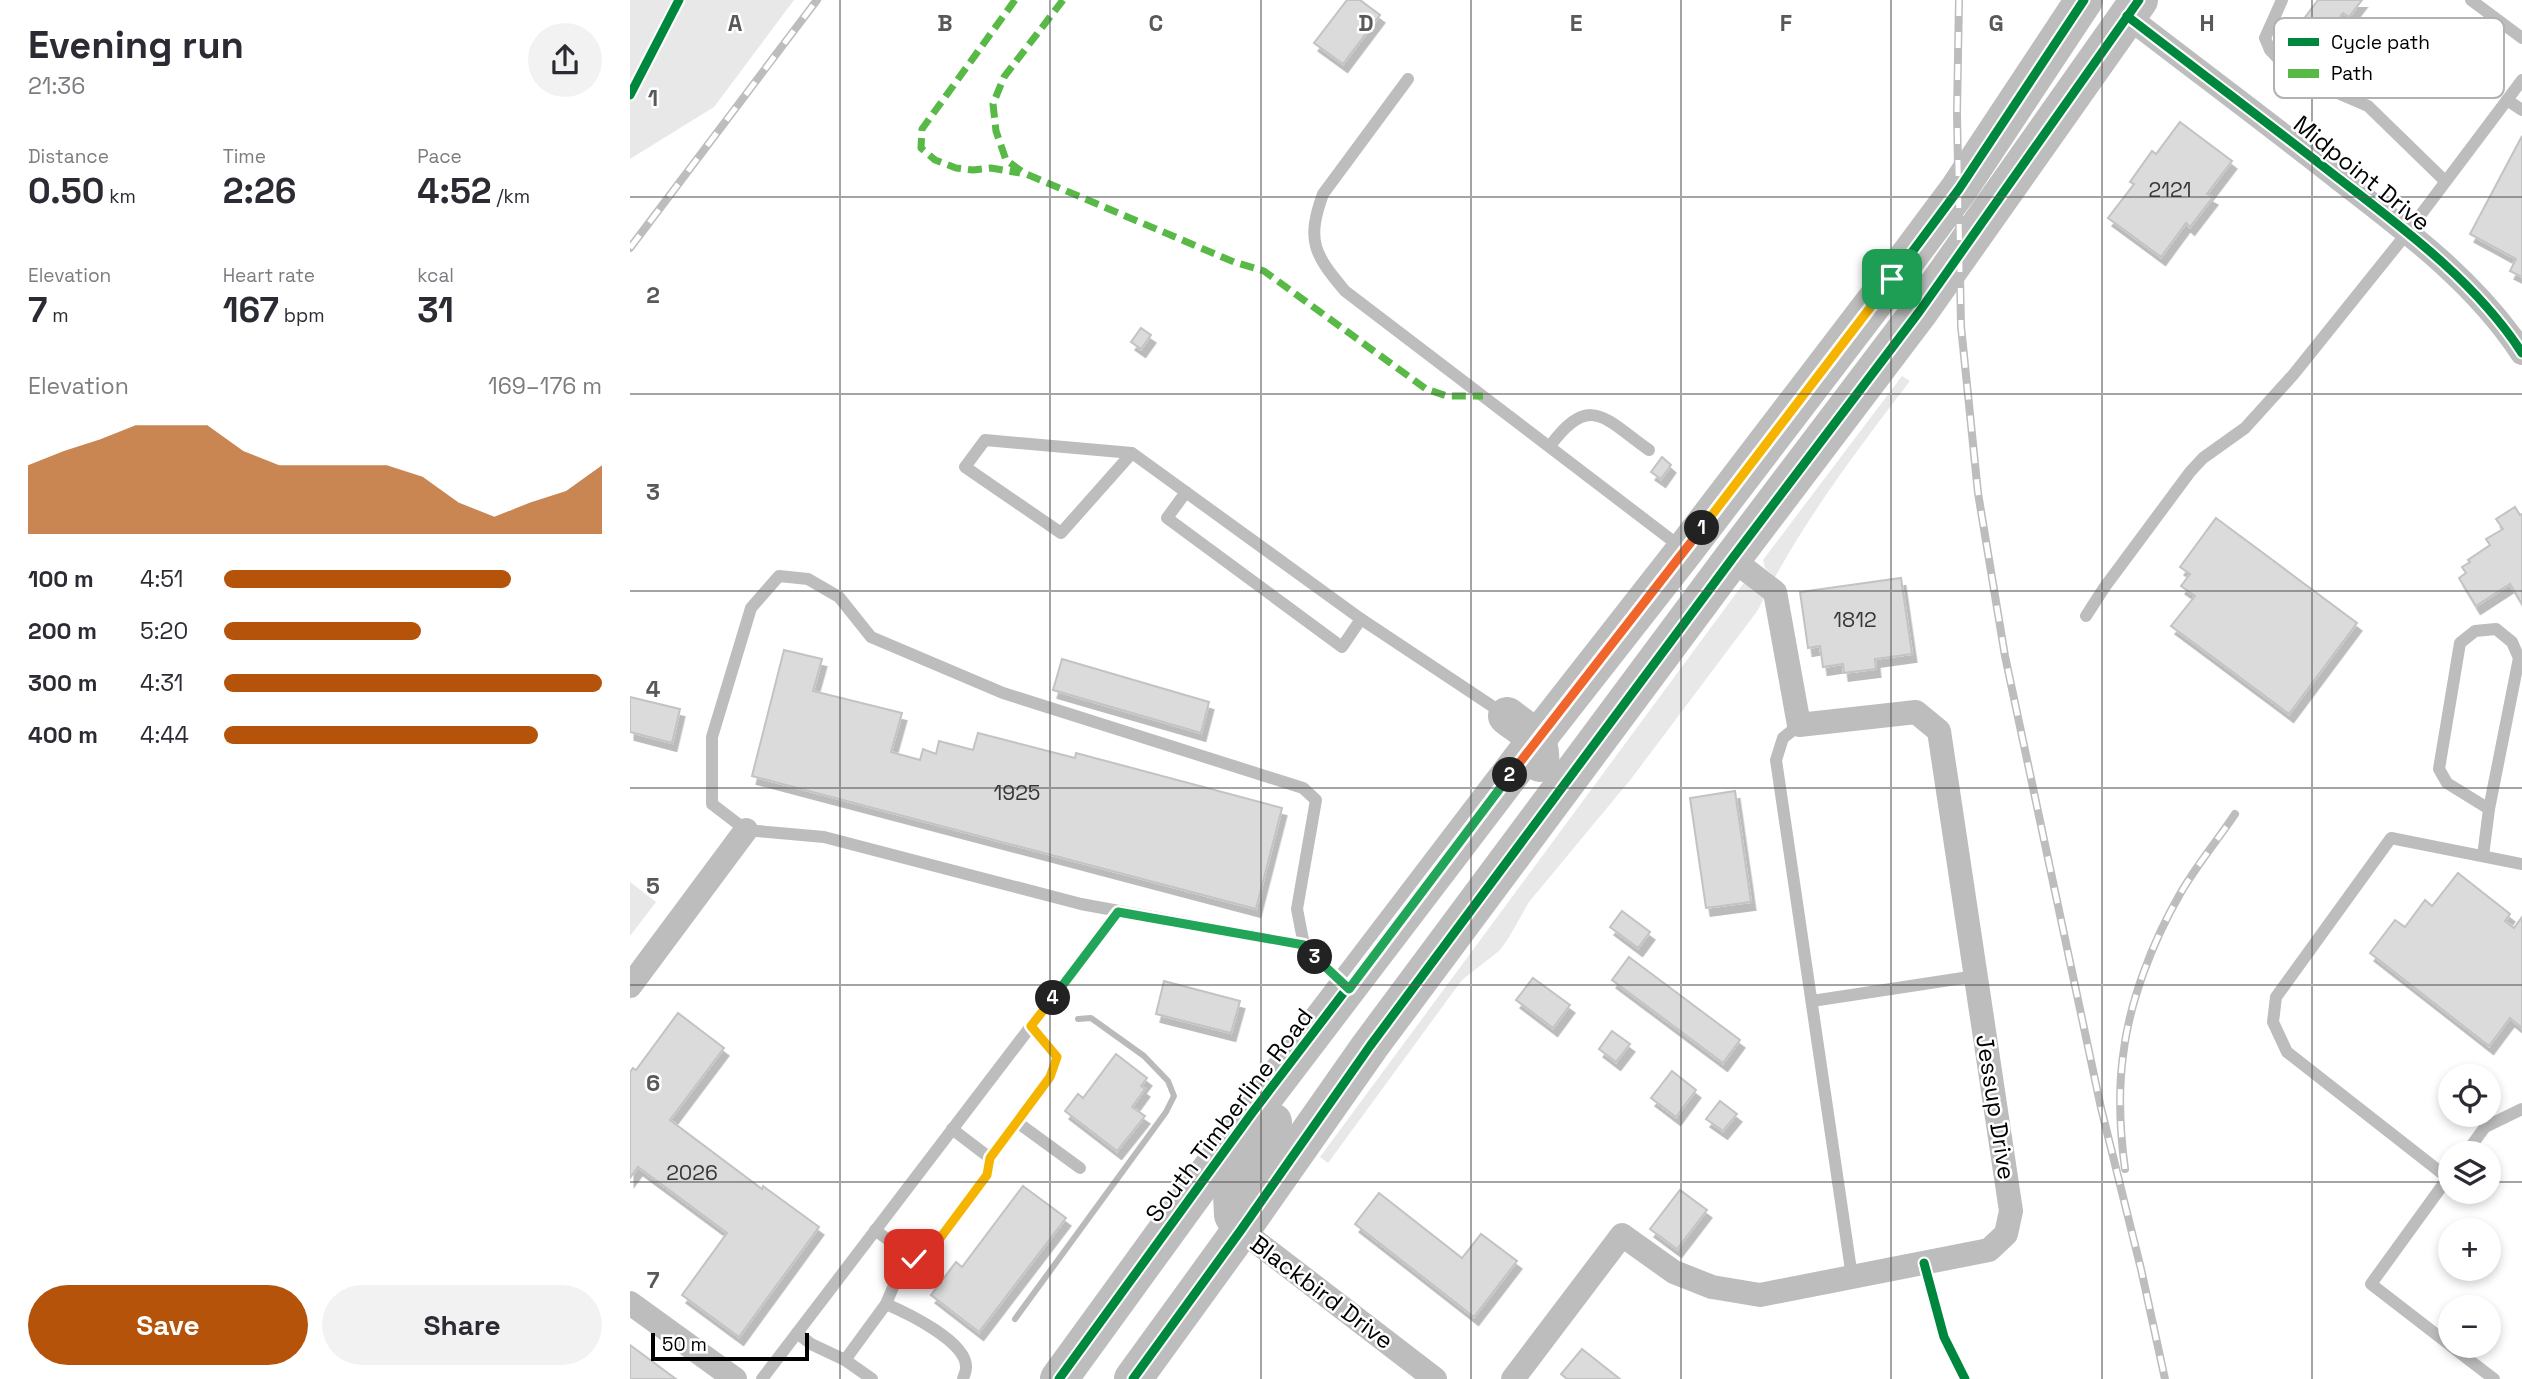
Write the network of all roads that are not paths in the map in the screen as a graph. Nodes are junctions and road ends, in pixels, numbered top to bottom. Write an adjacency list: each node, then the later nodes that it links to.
1 (2084, 0): 21 (main road, South Timberline Road)
2 (2282, 0): 8 (lane)
3 (2471, 0): 5 (lane)
4 (2133, 8): 15 (street, Midpoint Drive); 22 (main road)
5 (2495, 18)
6 (2504, 25): 7 (lane)
7 (2522, 38)
8 (2274, 54)
9 (1409, 79): 17 (lane)
10 (2522, 80): 12 (lane)
11 (2349, 98): 14 (lane)
12 (2507, 100): 13 (lane); 14 (lane)
13 (2522, 110)
14 (2445, 181): 15 (lane)
15 (2407, 233): 16 (street, Midpoint Drive); 23 (lane)
16 (2522, 353)
17 (1550, 446): 18 (lane); 21 (lane)
18 (1649, 450)
19 (1132, 453): 19 (lane); 20 (lane)
20 (1186, 492): 24 (lane); 24 (lane)
21 (1685, 550): 27 (main road, South Timberline Road)
22 (1732, 559): 26 (street); 39 (main road)
23 (2086, 616)
24 (1361, 619): 25 (lane)
25 (1507, 716): 27 (main road)
26 (1799, 725): 34 (street, Jessup Drive); 37 (lane)
27 (1537, 739): 35 (main road, South Timberline Road); 39 (main road)
28 (2489, 809): 28 (lane); 30 (lane)
29 (746, 830): 32 (lane); 33 (lane); 36 (street)
30 (2483, 856): 31 (lane); 46 (lane)
31 (2522, 864)
32 (1118, 912): 33 (lane); 38 (lane)
33 (1304, 945): 35 (lane)
34 (1976, 976): 37 (lane); 51 (street, Jessup Drive)
35 (1356, 979): 49 (main road); 62 (main road, South Timberline Road)
36 (630, 986)
37 (1812, 1001): 51 (lane)
38 (1031, 1026): 41 (lane); 42 (lane)
39 (1370, 1046): 49 (main road)
40 (2522, 1109): 43 (lane)
41 (1017, 1122): 44 (lane); 45 (lane)
42 (953, 1129): 44 (lane); 48 (lane)
43 (2475, 1141)
44 (990, 1158): 50 (lane)
45 (1080, 1167)
46 (2438, 1169)
47 (2438, 1192): 55 (lane)
48 (875, 1230): 50 (lane); 54 (lane)
49 (1241, 1230): 63 (main road); 64 (street, Blackbird Drive)
50 (914, 1259): 53 (lane)
51 (1852, 1277): 65 (street, Jessup Drive)
52 (630, 1303): 58 (street)
53 (886, 1304): 57 (lane); 61 (lane)
54 (797, 1333): 57 (lane); 59 (lane)
55 (2438, 1335)
56 (2467, 1358): 66 (lane)
57 (845, 1360): 60 (lane)
58 (735, 1379)
59 (762, 1379)
60 (872, 1379)
61 (963, 1379)
62 (1059, 1379)
63 (1133, 1379)
64 (1435, 1379)
65 (1513, 1379)
66 (2494, 1379)

